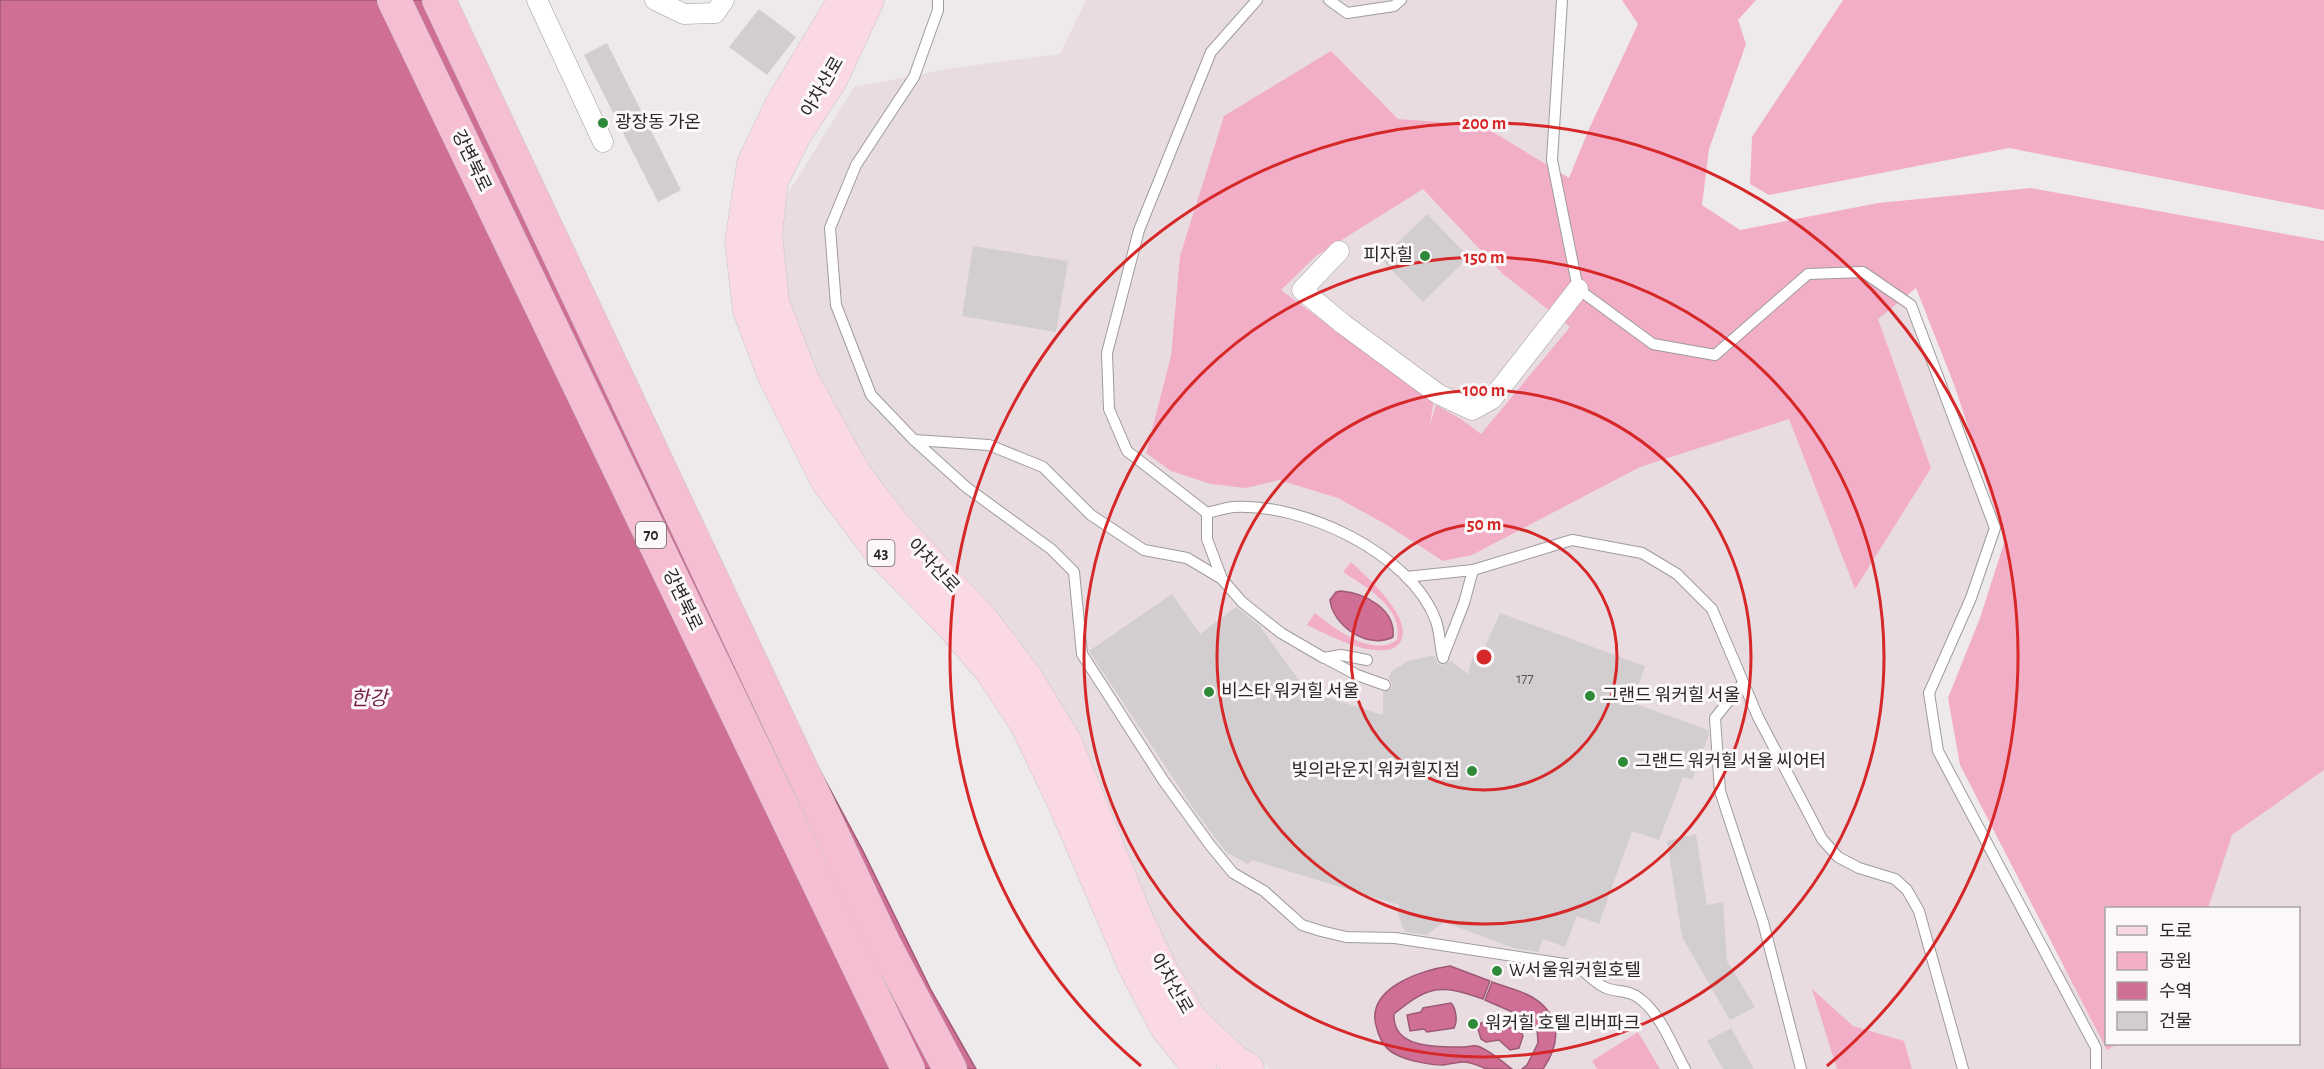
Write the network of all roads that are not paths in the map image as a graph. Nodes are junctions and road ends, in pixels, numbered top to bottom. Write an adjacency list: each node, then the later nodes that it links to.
1 (394, 0): 25 (highway, 강변북로 / 70)
2 (439, 0): 26 (highway, 강변북로 / 70)
3 (537, 0): 13 (street)
4 (654, 0): 5 (street)
5 (724, 0)
6 (844, 0): 27 (main road, 아차산로 / 43)
7 (868, 0): 28 (main road, 아차산로 / 43)
8 (938, 0): 16 (lane)
9 (1257, 0): 17 (lane)
10 (1329, 0): 11 (lane)
11 (1401, 0)
12 (1562, 0): 15 (lane)
13 (603, 142)
14 (1340, 251): 15 (street)
15 (1578, 289): 32 (lane)
16 (914, 440): 20 (lane); 29 (lane)
17 (1207, 513): 19 (lane); 20 (lane)
18 (1473, 570): 19 (lane); 19 (lane); 23 (lane)
19 (1407, 577)
20 (1222, 579): 21 (lane)
21 (1324, 657): 22 (lane); 24 (lane)
22 (1367, 660)
23 (1743, 683): 30 (lane); 31 (lane)
24 (1385, 685)
25 (908, 1069)
26 (950, 1069)
27 (1200, 1069)
28 (1248, 1069)
29 (1685, 1069)
30 (1801, 1069)
31 (1963, 1069)
32 (2096, 1069)

